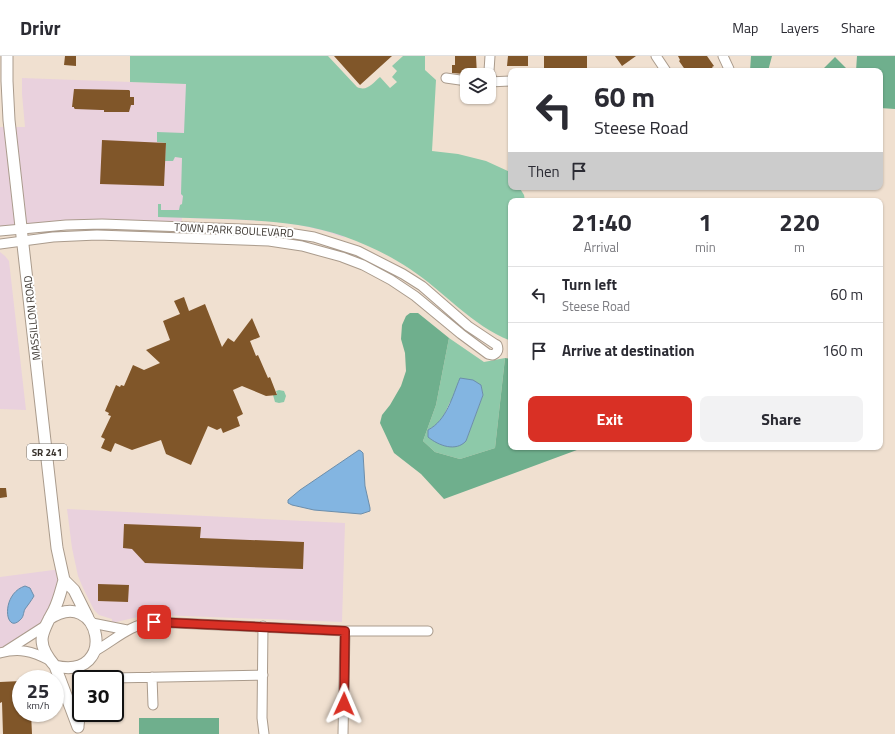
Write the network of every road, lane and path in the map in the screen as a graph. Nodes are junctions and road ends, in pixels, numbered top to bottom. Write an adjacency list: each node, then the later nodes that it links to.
1 (7, 56): 12 (main road, MASSILLON ROAD / SR 241)
2 (490, 56): 5 (street)
3 (656, 56): 6 (street)
4 (723, 56): 7 (street)
5 (489, 68)
6 (661, 68)
7 (729, 68)
8 (446, 78): 9 (street)
9 (460, 80)
10 (508, 81): 11 (street)
11 (496, 82)
12 (22, 229): 13 (street, TOWN PARK BOULEVARD); 14 (main road, MASSILLON ROAD / SR 241); 14 (street, TOWN PARK BOULEVARD)
13 (0, 231)
14 (24, 241): 15 (street, TOWN PARK BOULEVARD); 16 (main road, MASSILLON ROAD / SR 241)
15 (0, 244)
16 (64, 580): 17 (main road, MASSILLON ROAD / SR 241); 18 (main road, MASSILLON ROAD / SR 241)
17 (90, 621): 18 (main road); 20 (street); 24 (main road, SR 241)
18 (46, 623): 23 (street); 25 (main road, SR 241)
19 (263, 626): 20 (street); 21 (street); 27 (street)
20 (127, 630): 24 (street)
21 (345, 631): 22 (street); 33 (street)
22 (428, 631)
23 (3, 652): 25 (street)
24 (93, 655): 25 (main road); 26 (main road, SR 241)
25 (52, 663): 31 (main road, SR 241)
26 (86, 670)
27 (263, 675): 28 (street); 32 (street)
28 (152, 677): 29 (street); 30 (street)
29 (124, 678)
30 (153, 704)
31 (78, 731)
32 (264, 734)
33 (343, 734)

